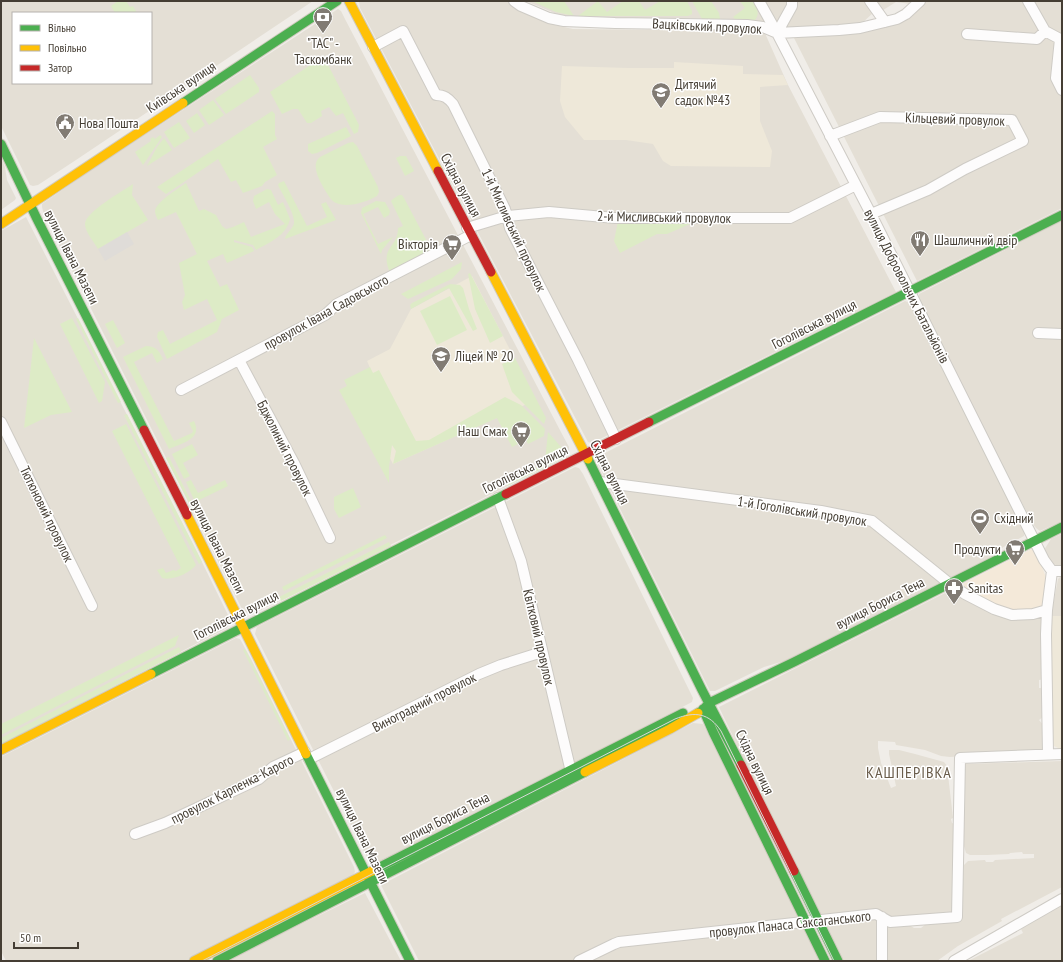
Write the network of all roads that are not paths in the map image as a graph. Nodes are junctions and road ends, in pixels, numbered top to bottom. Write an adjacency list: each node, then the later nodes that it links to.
1 (324, 1): 20 (street, Київська вулиця)
2 (337, 1): 20 (street, Київська вулиця)
3 (342, 1): 26 (street, Східна вулиця)
4 (349, 1): 15 (street, Східна вулиця)
5 (514, 1): 13 (street, Вацківський провулок)
6 (759, 1): 13 (street, вулиця Добровольчих Батальйонів)
7 (792, 1): 13 (street)
8 (870, 1): 11 (street)
9 (920, 1): 11 (street, Вацківський провулок)
10 (1028, 1): 12 (street)
11 (885, 22): 13 (street, Вацківський провулок)
12 (1045, 31): 14 (street); 16 (street)
13 (777, 33): 17 (street, вулиця Добровольчих Батальйонів)
14 (967, 34)
15 (373, 48): 23 (street, 1-й Мисливський провулок); 26 (street, Східна вулиця)
16 (1062, 90)
17 (830, 136): 19 (street, вулиця Добровольчих Батальйонів); 21 (street, Кільцевий провулок)
18 (1, 144): 20 (street, вулиця Івана Мазепи)
19 (856, 186): 21 (street, вулиця Добровольчих Батальйонів); 23 (street, 2-й Мисливський провулок)
20 (29, 202): 24 (street, Київська вулиця); 25 (street, Київська вулиця); 44 (street, вулиця Івана Мазепи)
21 (871, 214): 27 (street, вулиця Добровольчих Батальйонів)
22 (1062, 215): 27 (street, Гоголівська вулиця)
23 (507, 216): 26 (street, 2-й Мисливський провулок); 33 (street, 1-й Мисливський провулок)
24 (1, 217)
25 (1, 224)
26 (468, 234): 30 (street, провулок Івана Садовського); 34 (street, Східна вулиця)
27 (909, 292): 33 (street, Гоголівська вулиця); 39 (street, вулиця Добровольчих Батальйонів)
28 (1038, 333): 29 (street)
29 (1062, 334)
30 (239, 360): 31 (street, провулок Івана Садовського); 38 (street, Бджолиний провулок)
31 (182, 390)
32 (1, 422): 42 (street, Тютюновий провулок)
33 (616, 439): 34 (street, Гоголівська вулиця)
34 (583, 456): 35 (street, Східна вулиця); 36 (street, Гоголівська вулиця); 46 (street, Східна вулиця)
35 (600, 482): 41 (street, 1-й Гоголівський провулок); 46 (street, Східна вулиця)
36 (498, 498): 44 (street, Гоголівська вулиця); 45 (street, Квітковий провулок)
37 (1062, 527): 39 (street, вулиця Бориса Тена)
38 (330, 538)
39 (1036, 540): 40 (street, вулиця Добровольчих Батальйонів); 41 (street, вулиця Бориса Тена)
40 (1057, 571): 43 (street)
41 (950, 584): 43 (street, 1-й Гоголівський провулок); 46 (street, вулиця Бориса Тена)
42 (92, 606)
43 (1047, 610): 48 (street)
44 (243, 627): 47 (street, Гоголівська вулиця); 50 (street, вулиця Івана Мазепи)
45 (542, 652): 50 (street, Виноградний провулок); 51 (street, Квітковий провулок)
46 (705, 706): 51 (street, вулиця Бориса Тена); 57 (street, Східна вулиця); 58 (street, Східна вулиця)
47 (1, 750)
48 (1048, 754): 49 (street, провулок Панаса Саксаганського); 56 (street, провулок Панаса Саксаганського)
49 (1062, 754)
50 (307, 756): 52 (street, провулок Карпенка-Карого); 53 (street, вулиця Івана Мазепи)
51 (572, 774): 53 (street, вулиця Бориса Тена); 54 (street, вулиця Бориса Тена)
52 (135, 834)
53 (366, 874): 54 (street, вулиця Івана Мазепи); 59 (street, вулиця Бориса Тена)
54 (370, 883): 60 (street, вулиця Бориса Тена); 61 (street, вулиця Івана Мазепи)
55 (1062, 899): 66 (street)
56 (882, 917): 57 (street, провулок Панаса Саксаганського); 65 (street)
57 (818, 921): 58 (street, провулок Панаса Саксаганського); 64 (street, Східна вулиця)
58 (806, 923): 62 (street, провулок Панаса Саксаганського); 63 (street, Східна вулиця)
59 (194, 961)
60 (217, 961)
61 (410, 961)
62 (579, 961)
63 (825, 961)
64 (838, 961)
65 (882, 961)
66 (954, 961)

